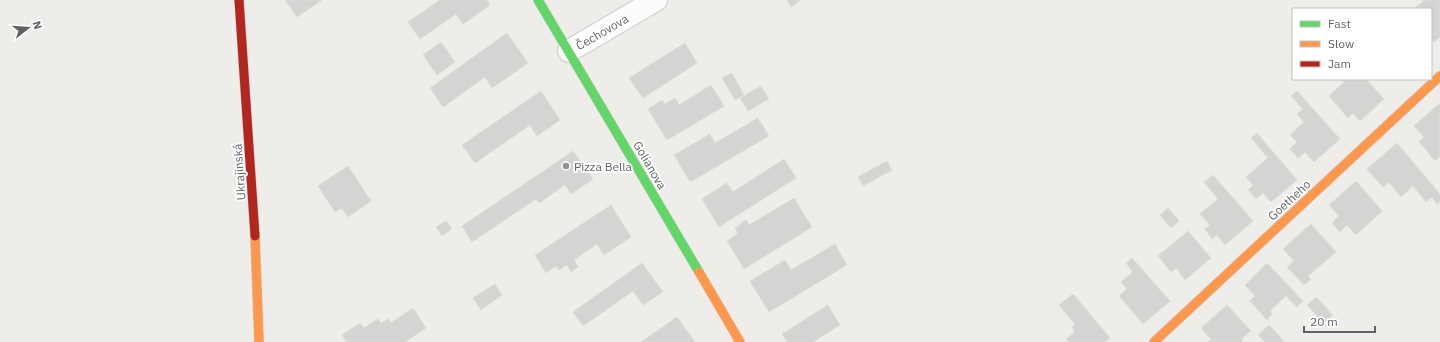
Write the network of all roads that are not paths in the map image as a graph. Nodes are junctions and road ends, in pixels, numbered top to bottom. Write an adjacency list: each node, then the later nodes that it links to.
1 (239, 0): 6 (street, Ukrajinská)
2 (538, 0): 4 (street, Golianova)
3 (656, 0): 4 (street, Čechovova)
4 (569, 51): 7 (street, Golianova)
5 (1440, 76): 8 (street, Goetheho)
6 (259, 342)
7 (740, 342)
8 (1154, 342)

